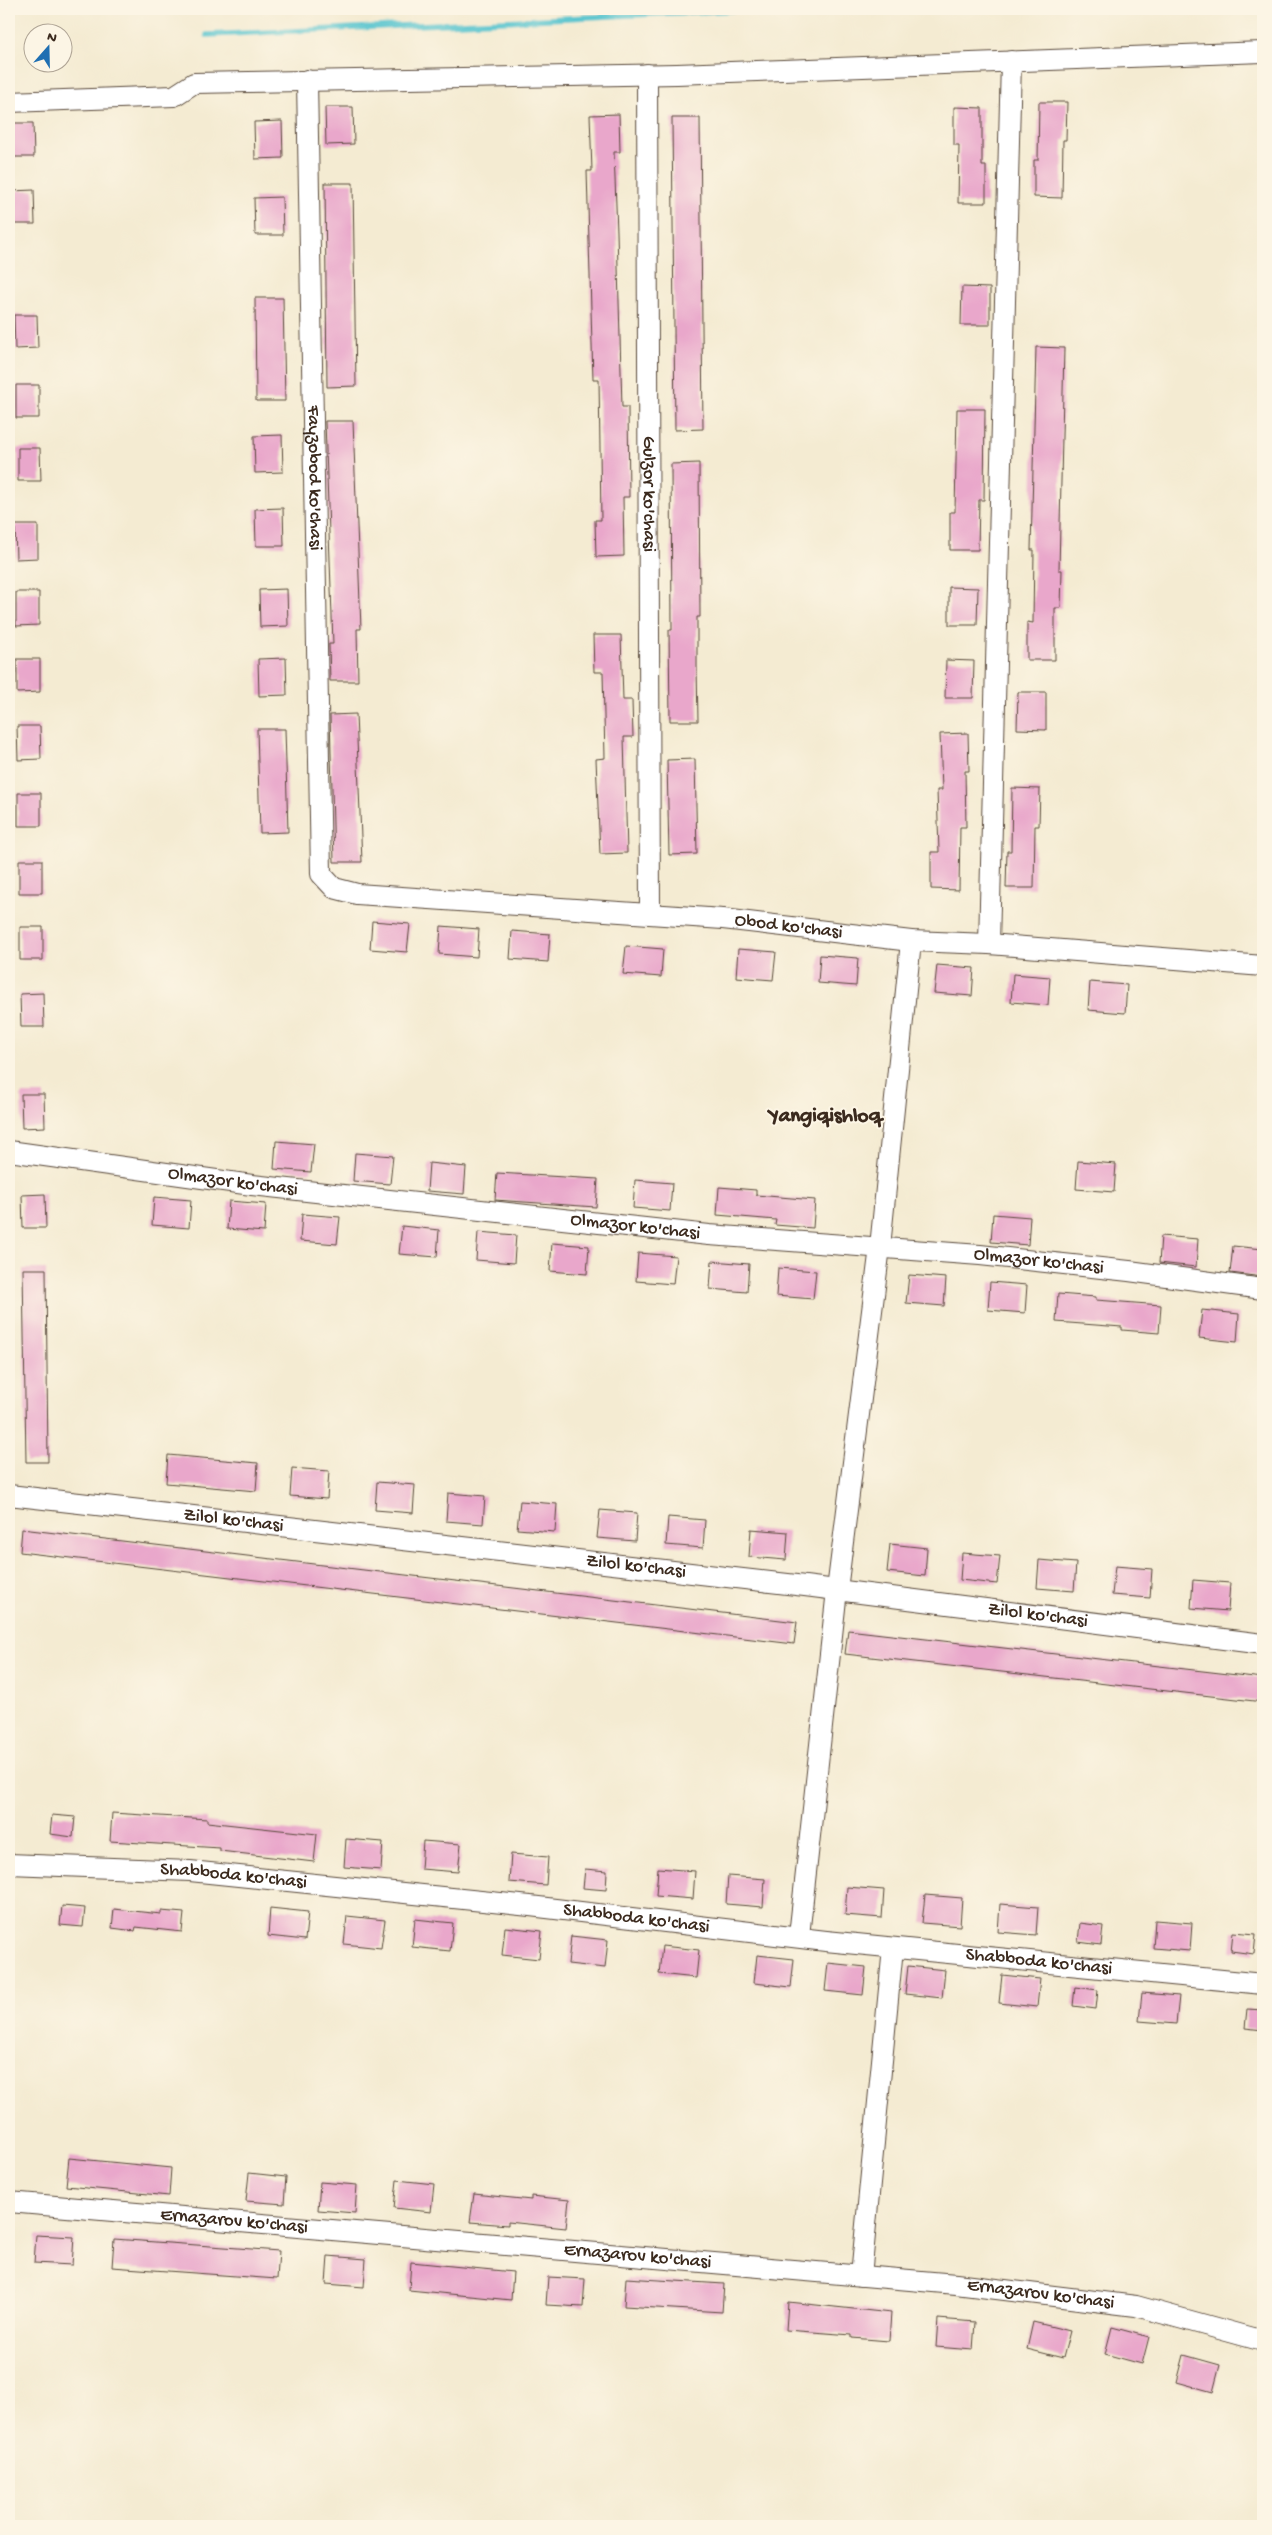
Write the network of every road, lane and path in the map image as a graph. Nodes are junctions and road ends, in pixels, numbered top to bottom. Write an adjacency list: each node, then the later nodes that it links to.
1 (1263, 52): 2 (street)
2 (1011, 62): 3 (street); 9 (street)
3 (647, 74): 4 (street); 7 (street, Gulzor ko'chasi)
4 (307, 80): 5 (street); 6 (street, Fayzobod ko'chasi)
5 (9, 102)
6 (322, 874): 7 (street, Obod ko'chasi)
7 (650, 914): 8 (street, Obod ko'chasi)
8 (911, 941): 9 (street, Obod ko'chasi); 12 (street)
9 (990, 944): 10 (street, Obod ko'chasi)
10 (1263, 966)
11 (9, 1151): 12 (street, Olmazor ko'chasi)
12 (880, 1247): 13 (street, Olmazor ko'chasi); 15 (street)
13 (1263, 1289)
14 (9, 1495): 15 (street, Zilol ko'chasi)
15 (836, 1590): 16 (street, Zilol ko'chasi); 18 (street)
16 (1263, 1644)
17 (9, 1864): 18 (street, Shabboda ko'chasi)
18 (799, 1936): 19 (street, Shabboda ko'chasi)
19 (893, 1948): 20 (street, Shabboda ko'chasi); 22 (street)
20 (1263, 1984)
21 (9, 2202): 22 (street, Ernazarov ko'chasi)
22 (861, 2276): 23 (street, Ernazarov ko'chasi)
23 (1263, 2341)

